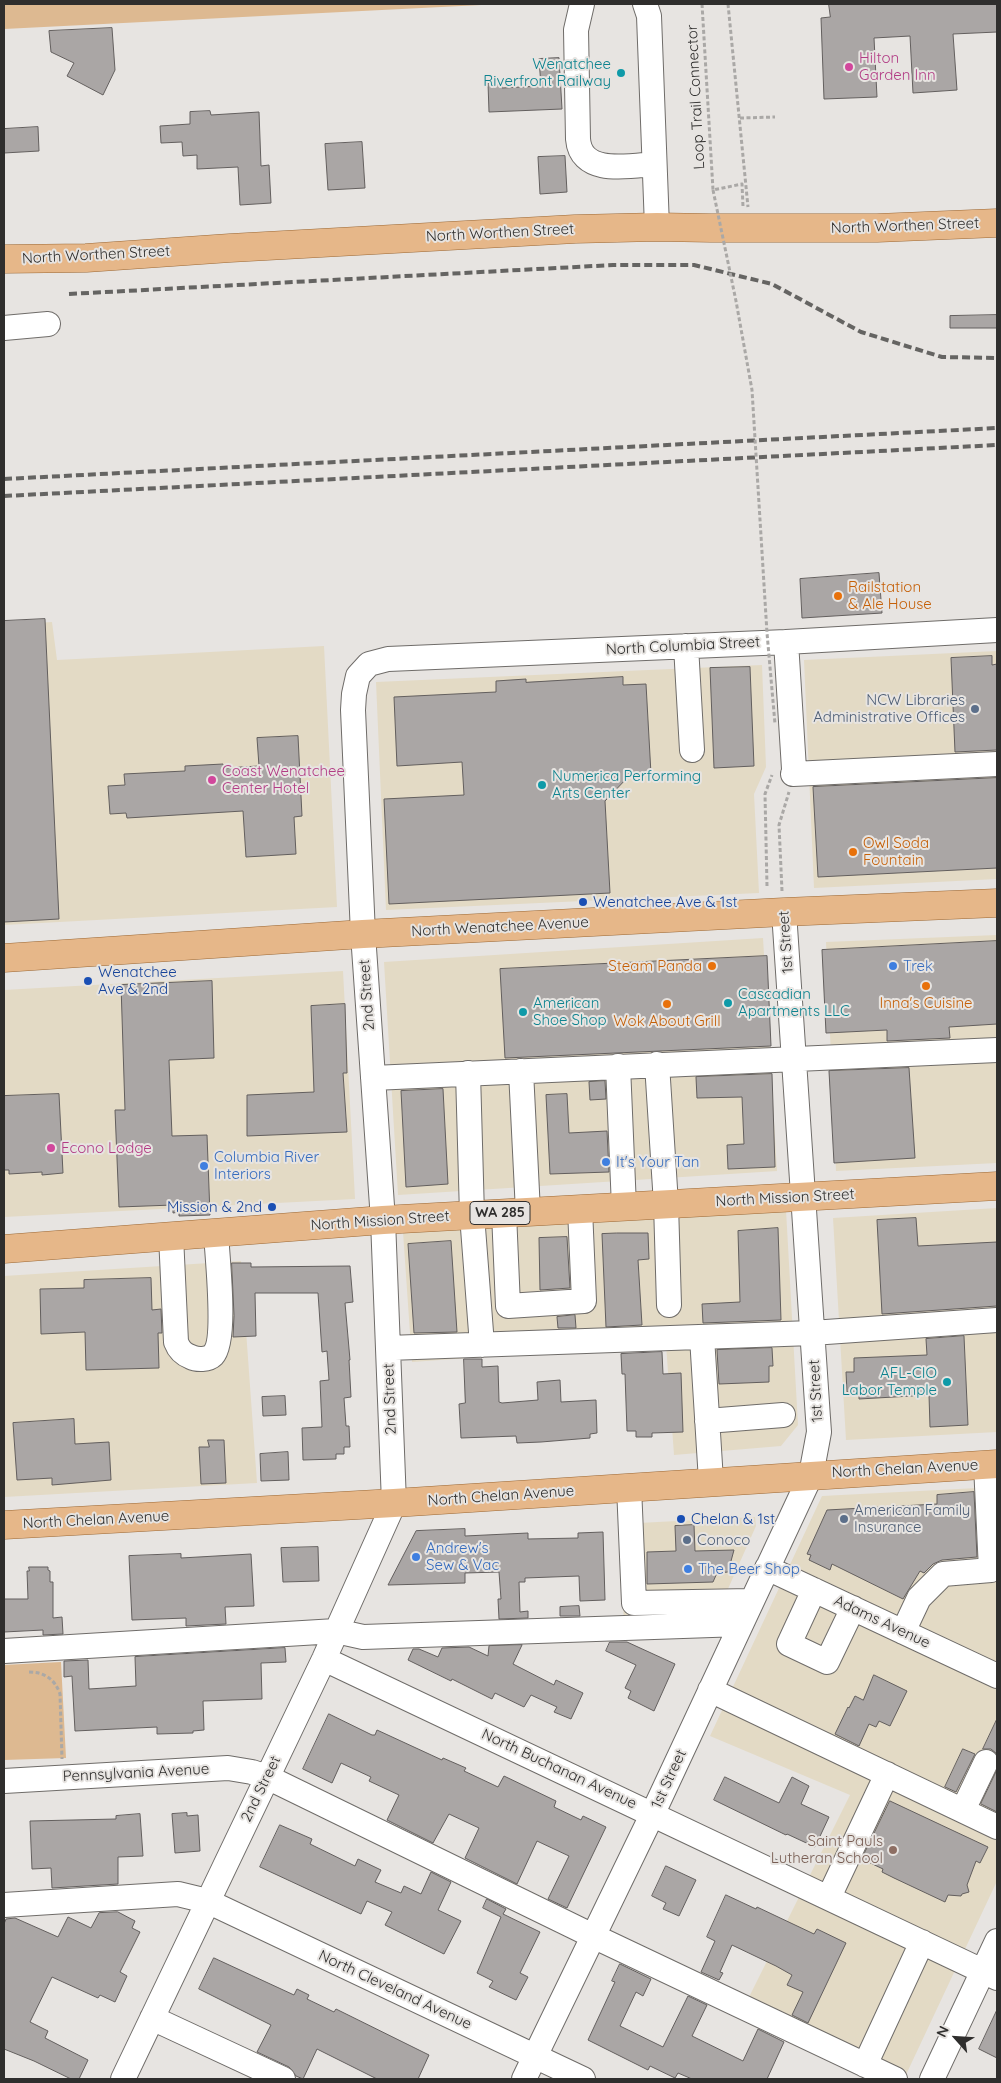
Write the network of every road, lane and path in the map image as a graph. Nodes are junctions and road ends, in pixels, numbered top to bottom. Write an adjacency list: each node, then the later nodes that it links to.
1 (582, 4): 7 (street)
2 (645, 4): 7 (street)
3 (702, 4): 8 (path, Loop Trail Connector)
4 (728, 4): 6 (path)
5 (774, 117): 6 (path)
6 (740, 118): 10 (path)
7 (654, 164): 12 (street)
8 (713, 190): 9 (path); 20 (path, Loop Trail Connector, bridge)
9 (743, 211)
10 (749, 211)
11 (997, 223): 12 (main road, North Worthen Street)
12 (657, 227): 13 (main road, North Worthen Street)
13 (4, 259)
14 (48, 324): 15 (street)
15 (4, 328)
16 (997, 630): 17 (street, North Columbia Street)
17 (786, 642): 18 (street, North Columbia Street); 23 (street)
18 (686, 646): 19 (street, North Columbia Street); 21 (street)
19 (369, 664): 27 (street, 2nd Street)
20 (775, 733)
21 (692, 750)
22 (997, 764): 23 (street)
23 (787, 770): 24 (path); 26 (path, 1st Street)
24 (766, 886)
25 (997, 904): 26 (main road, North Wenatchee Avenue)
26 (784, 912): 27 (main road, North Wenatchee Avenue); 30 (street, 1st Street)
27 (363, 934): 28 (main road, North Wenatchee Avenue); 35 (street, 2nd Street)
28 (4, 958)
29 (997, 1050): 30 (street)
30 (794, 1058): 31 (street); 37 (street, 1st Street)
31 (656, 1064): 32 (street); 38 (street)
32 (618, 1066): 33 (street); 39 (street)
33 (521, 1071): 34 (street); 41 (street)
34 (468, 1073): 35 (street); 42 (street)
35 (373, 1078): 43 (street, 2nd Street)
36 (997, 1186): 37 (main road, North Mission Street / WA 285)
37 (803, 1196): 38 (main road, North Mission Street / WA 285); 49 (street, 1st Street)
38 (666, 1204): 39 (main road, North Mission Street / WA 285); 47 (street)
39 (624, 1207): 40 (main road, North Mission Street / WA 285)
40 (580, 1209): 41 (main road, North Mission Street / WA 285); 41 (street)
41 (516, 1213): 42 (main road, North Mission Street / WA 285)
42 (472, 1215): 43 (main road, North Mission Street / WA 285); 51 (street)
43 (383, 1220): 44 (main road, North Mission Street / WA 285); 52 (street, 2nd Street)
44 (216, 1233): 45 (main road, North Mission Street / WA 285); 45 (street)
45 (171, 1236): 46 (main road, North Mission Street / WA 285)
46 (4, 1249)
47 (669, 1304)
48 (997, 1320): 49 (street)
49 (812, 1333): 50 (street); 56 (street, 1st Street)
50 (702, 1337): 51 (street); 54 (street)
51 (482, 1345): 52 (street)
52 (388, 1348): 59 (street, 2nd Street)
53 (783, 1414): 54 (street)
54 (707, 1421): 57 (street)
55 (991, 1464): 56 (main road, North Chelan Avenue); 67 (street)
56 (811, 1475): 57 (main road, North Chelan Avenue); 61 (street, 1st Street)
57 (711, 1481): 58 (main road, North Chelan Avenue)
58 (629, 1487): 59 (main road, North Chelan Avenue); 63 (street)
59 (394, 1503): 60 (main road, North Chelan Avenue); 66 (street, 2nd Street)
60 (4, 1525)
61 (767, 1568): 62 (street, Adams Avenue); 63 (street, 1st Street)
62 (814, 1590): 64 (street, Adams Avenue); 64 (street)
63 (752, 1600): 65 (street, 1st Street)
64 (853, 1608): 67 (street, Adams Avenue)
65 (741, 1624): 66 (street); 72 (street, 1st Street)
66 (336, 1631): 68 (street); 69 (street, 2nd Street)
67 (903, 1632): 71 (street, Adams Avenue)
68 (4, 1651)
69 (324, 1659): 76 (street, 2nd Street); 79 (street, North Buchanan Avenue)
70 (25, 1672): 75 (path)
71 (997, 1676)
72 (710, 1690): 74 (street); 79 (street, 1st Street)
73 (986, 1762): 78 (street)
74 (887, 1774): 78 (street); 81 (street)
75 (63, 1776): 76 (street, Pennsylvania Avenue); 77 (street, Pennsylvania Avenue)
76 (267, 1777): 82 (street, 2nd Street); 84 (street, Pennsylvania Avenue)
77 (4, 1781)
78 (963, 1810): 80 (street)
79 (653, 1813): 81 (street, North Buchanan Avenue); 84 (street, 1st Street)
80 (997, 1826)
81 (829, 1897): 86 (street, North Buchanan Avenue)
82 (207, 1901): 83 (street, North Cleveland Avenue); 88 (street, 2nd Street); 89 (street, North Cleveland Avenue)
83 (4, 1905)
84 (593, 1936): 89 (street, 1st Street); 90 (street, Pennsylvania Avenue)
85 (997, 1941): 87 (street)
86 (922, 1942): 87 (street, North Buchanan Avenue); 90 (street)
87 (990, 1974): 96 (street)
88 (152, 2018): 91 (street, 2nd Street); 92 (street)
89 (535, 2057): 93 (street, 1st Street); 94 (street, North Cleveland Avenue)
90 (864, 2065): 95 (street, Pennsylvania Avenue)
91 (123, 2079)
92 (283, 2079)
93 (524, 2079)
94 (583, 2079)
95 (895, 2079)
96 (932, 2079)

